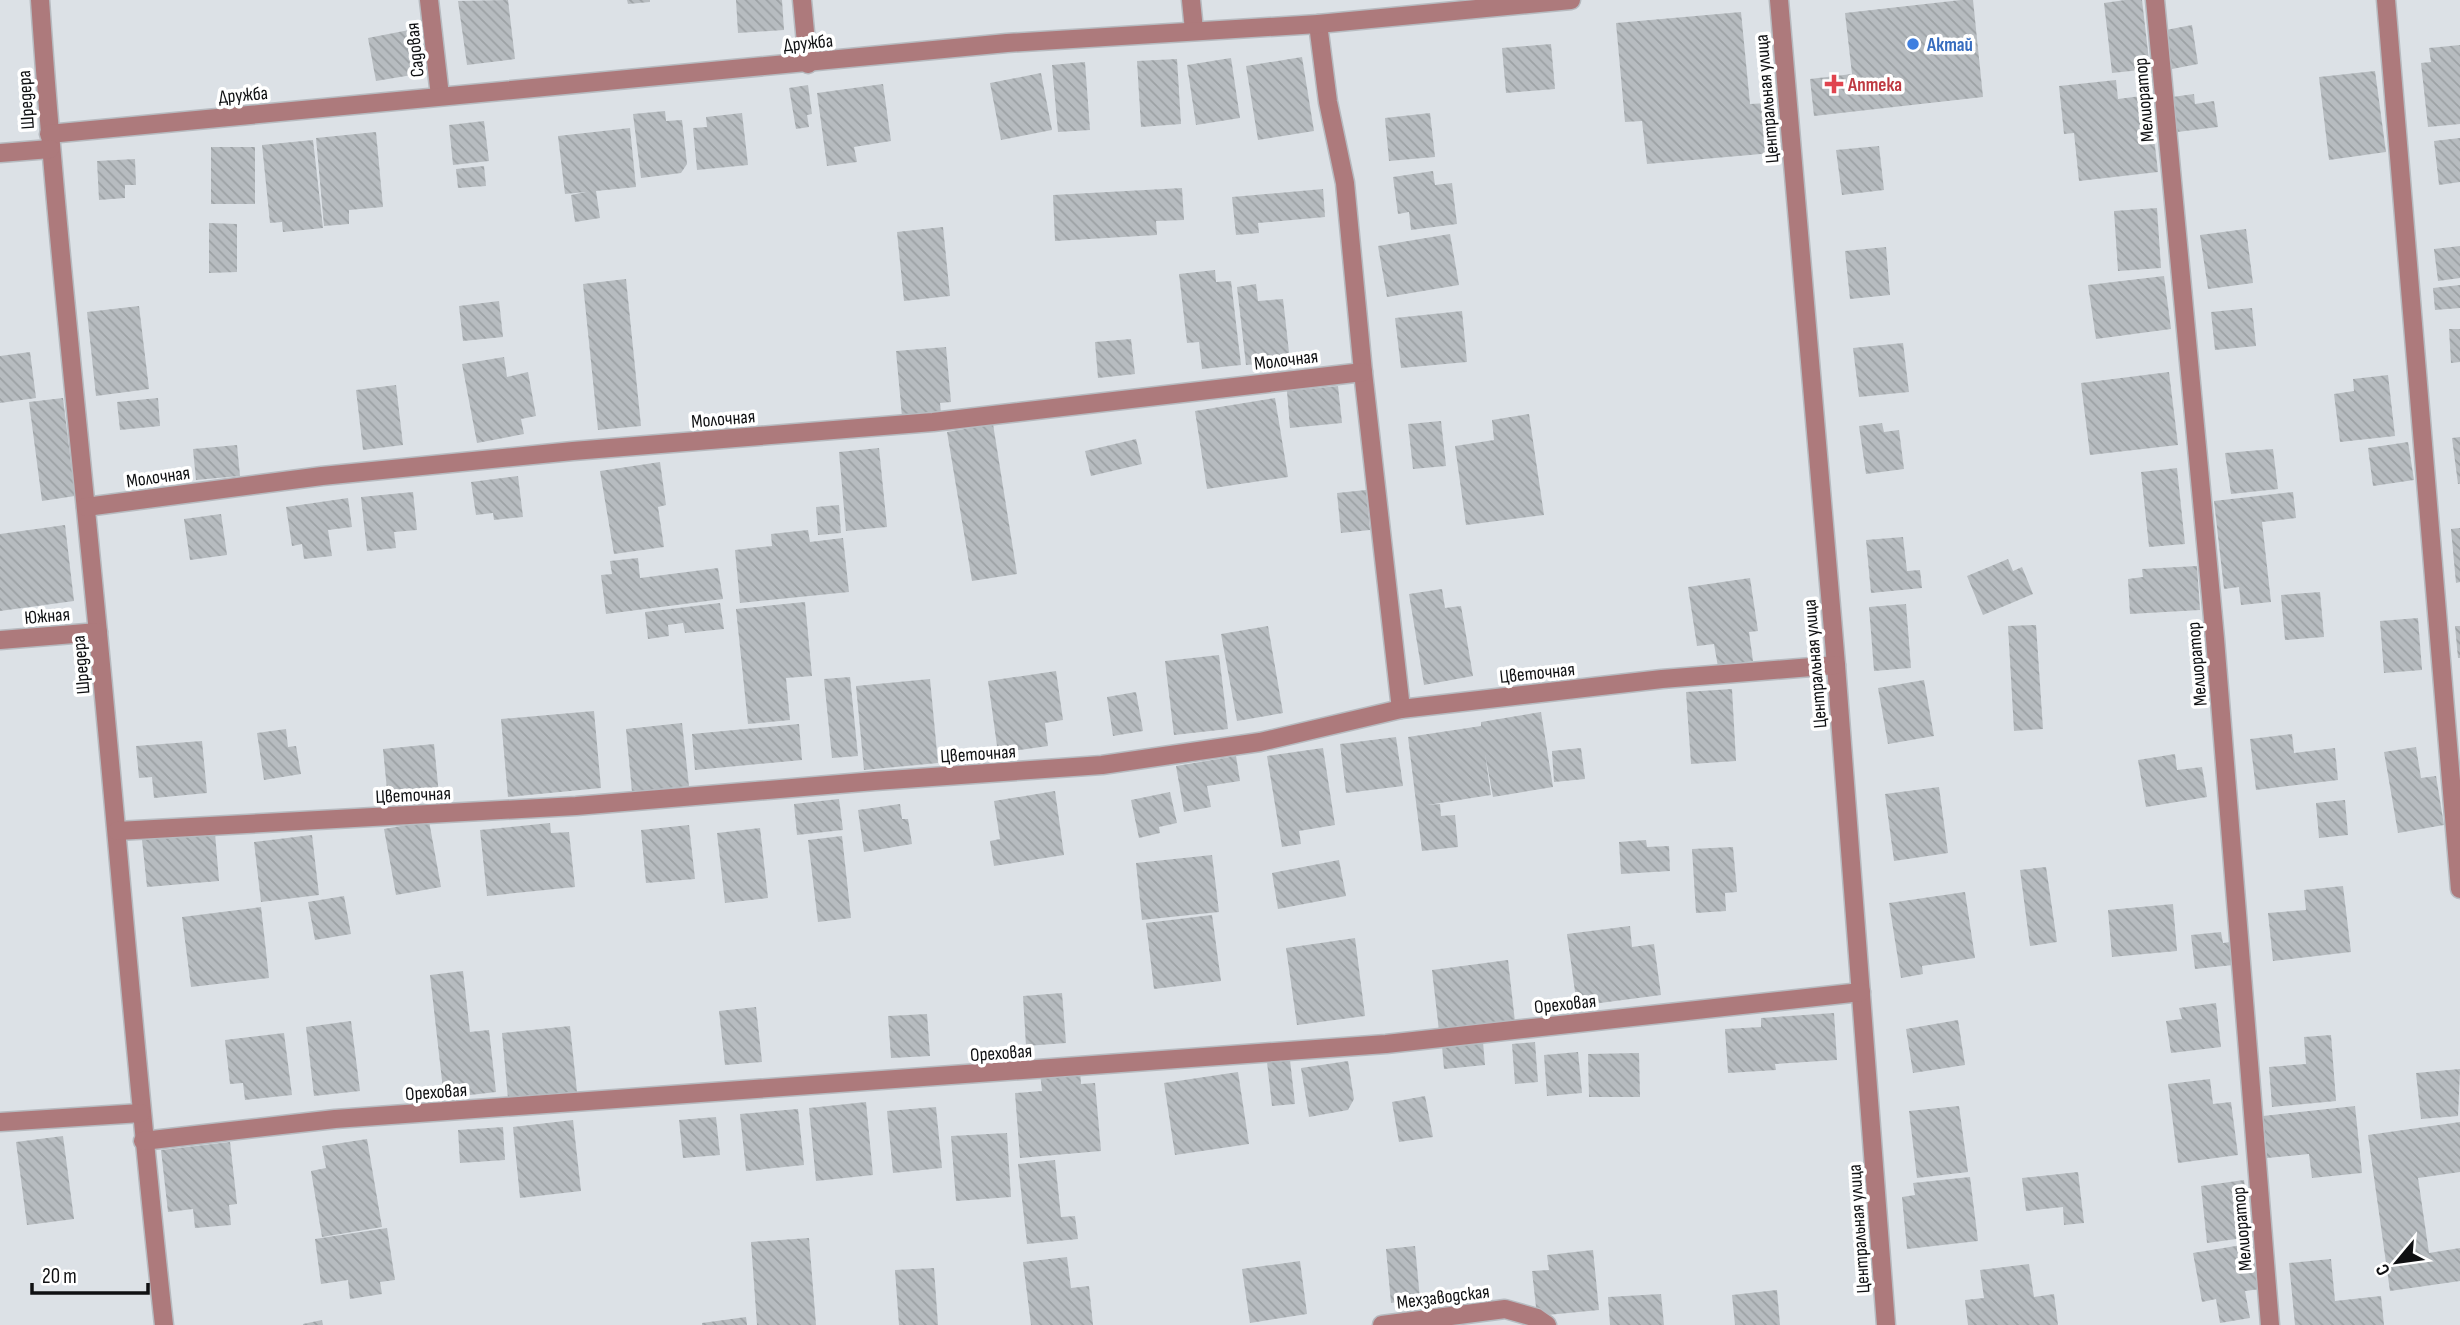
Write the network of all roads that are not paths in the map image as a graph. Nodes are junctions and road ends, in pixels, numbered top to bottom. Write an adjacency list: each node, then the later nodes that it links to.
1 (40, 0): 13 (street, Шредера)
2 (429, 0): 12 (street, Садовая)
3 (802, 0): 11 (street)
4 (1191, 0): 10 (street)
5 (1571, 0): 9 (street, Дружба)
6 (1779, 0): 19 (street, Центральная улица)
7 (2155, 0): 31 (street, Мелиоратор)
8 (2386, 0): 22 (street)
9 (1318, 24): 10 (street, Дружба); 15 (street)
10 (1194, 30): 11 (street, Дружба)
11 (808, 64): 12 (street, Дружба)
12 (440, 96): 13 (street, Дружба)
13 (50, 141): 14 (street, Дружба); 16 (street, Шредера)
14 (0, 153)
15 (1363, 372): 16 (street, Молочная); 20 (street)
16 (86, 507): 17 (street, Шредера)
17 (98, 632): 18 (street, Южная); 21 (street, Шредера)
18 (0, 640)
19 (1836, 665): 20 (street, Цветочная); 23 (street, Центральная улица)
20 (1401, 709): 21 (street, Цветочная)
21 (117, 831): 24 (street, Шредера)
22 (2460, 889)
23 (1861, 992): 26 (street, Ореховая); 30 (street, Центральная улица)
24 (141, 1113): 25 (street); 26 (street, Шредера)
25 (0, 1122)
26 (143, 1141): 27 (street, Шредера)
27 (164, 1325)
28 (1382, 1325): 29 (street, Мехзаводская)
29 (1547, 1325)
30 (1886, 1325)
31 (2270, 1325)

